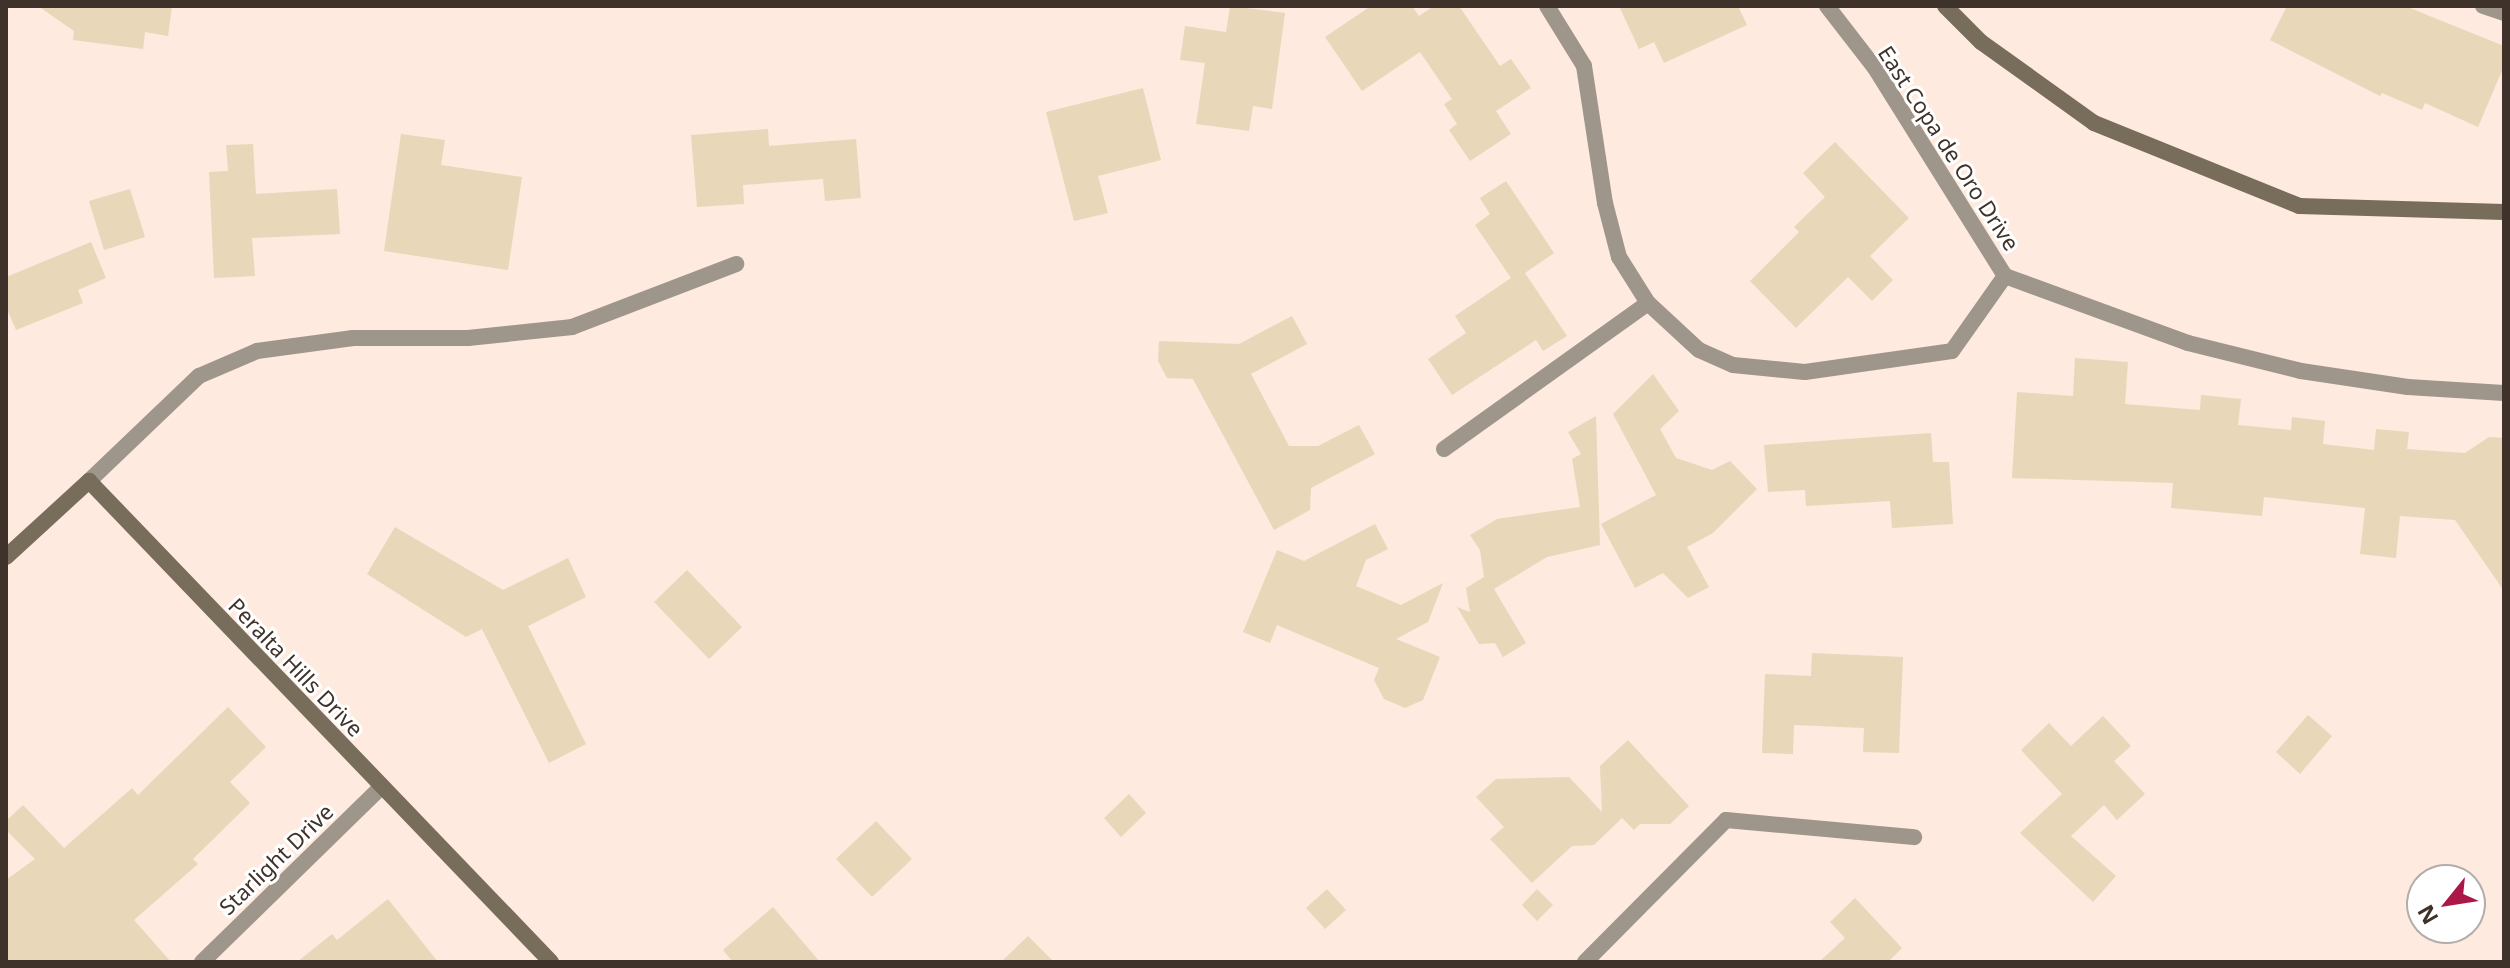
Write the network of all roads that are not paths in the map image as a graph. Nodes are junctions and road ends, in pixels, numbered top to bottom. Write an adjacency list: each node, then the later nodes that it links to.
1 (1547, 6): 9 (street, East Copa de Oro Drive)
2 (1827, 6): 8 (street, East Copa de Oro Drive)
3 (1945, 6): 6 (street)
4 (2483, 6): 5 (street)
5 (2504, 13)
6 (2504, 212)
7 (736, 264): 12 (street)
8 (2005, 276): 9 (street, East Copa de Oro Drive); 10 (street, East Copa de Oro Drive)
9 (1648, 303): 11 (street)
10 (2504, 393)
11 (1444, 449)
12 (89, 481): 13 (street); 14 (street, Peralta Hills Drive)
13 (6, 557)
14 (380, 788): 16 (street, Starlight Drive); 17 (street, Peralta Hills Drive)
15 (1914, 837): 18 (street)
16 (202, 962)
17 (551, 962)
18 (1585, 962)

